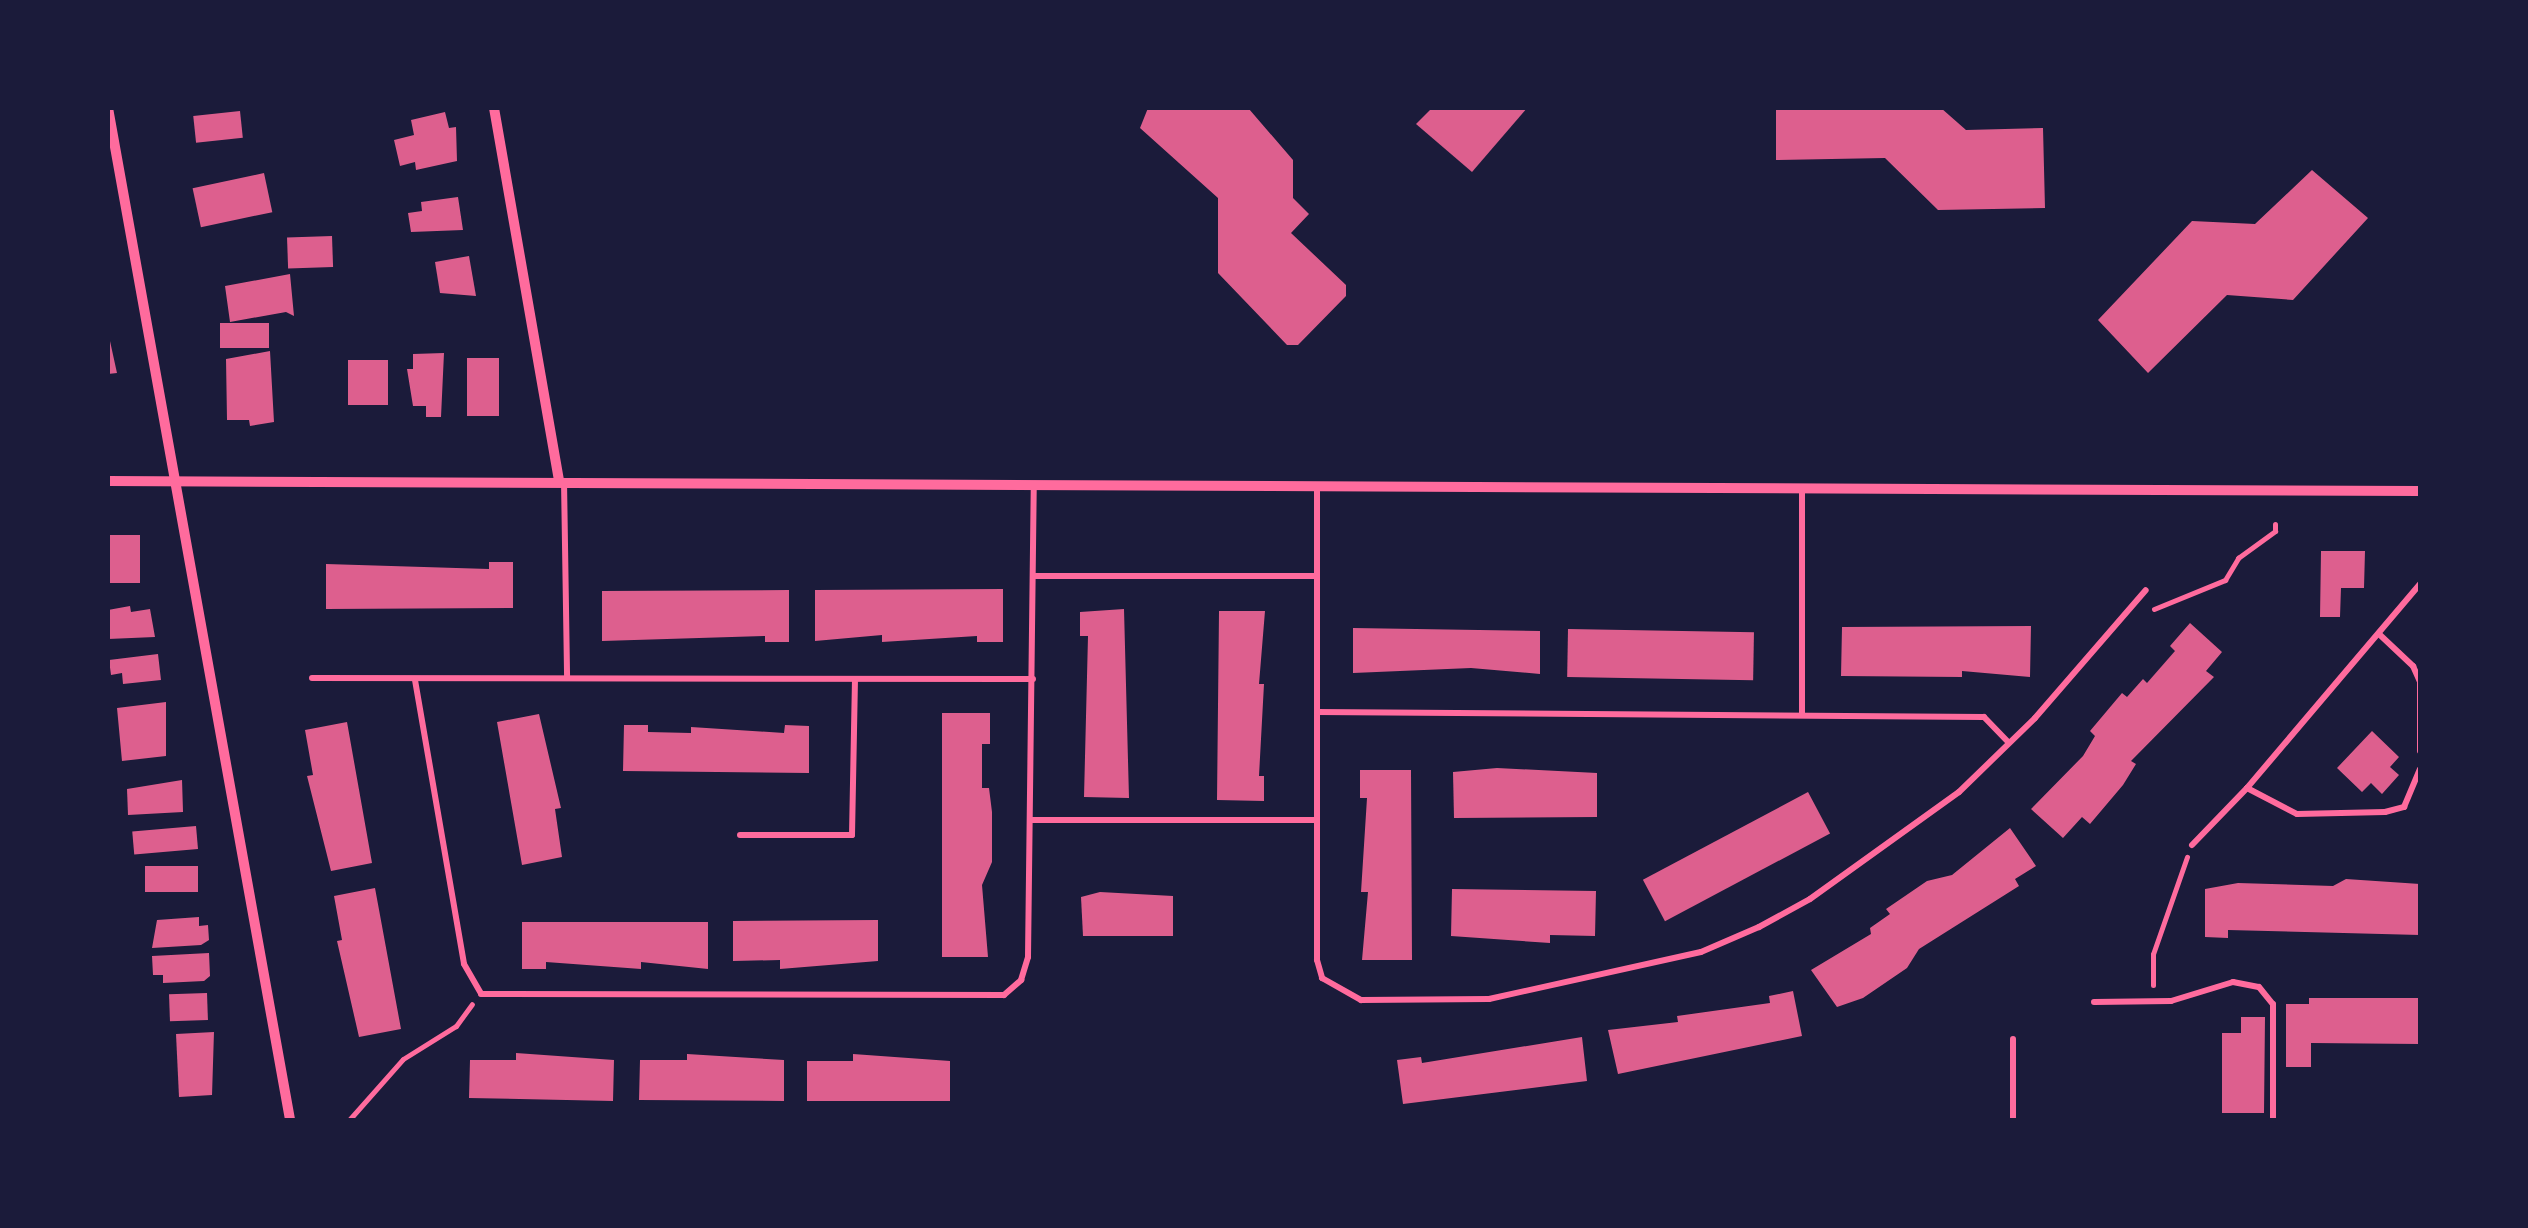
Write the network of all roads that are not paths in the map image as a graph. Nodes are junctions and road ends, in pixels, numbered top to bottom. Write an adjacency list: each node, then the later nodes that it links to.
1 (108, 108): 4 (street)
2 (494, 108): 5 (street)
3 (108, 480): 4 (street)
4 (177, 481): 5 (street); 32 (street)
5 (561, 481): 6 (street); 16 (lane)
6 (1034, 484): 7 (street); 10 (lane)
7 (1317, 486): 8 (street); 11 (lane)
8 (1802, 488): 9 (street); 21 (lane)
9 (2420, 491)
10 (1034, 576): 11 (lane); 17 (lane)
11 (1317, 576): 20 (lane)
12 (2420, 584): 14 (lane)
13 (2146, 590): 22 (lane)
14 (2379, 634): 23 (lane); 25 (lane)
15 (312, 678): 18 (lane)
16 (567, 678): 18 (lane); 19 (lane)
17 (1033, 679): 19 (lane); 26 (lane)
18 (415, 680): 26 (lane)
19 (855, 680): 28 (lane)
20 (1317, 712): 21 (lane); 27 (lane)
21 (1802, 713): 22 (lane)
22 (2007, 741): 27 (lane)
23 (2420, 751)
24 (2420, 769): 25 (lane)
25 (2247, 788): 29 (lane)
26 (1032, 820): 27 (lane)
27 (1316, 820)
28 (740, 834)
29 (2192, 845)
30 (2094, 1002): 34 (lane)
31 (2013, 1039): 33 (lane)
32 (290, 1120)
33 (2013, 1120)
34 (2273, 1120)

